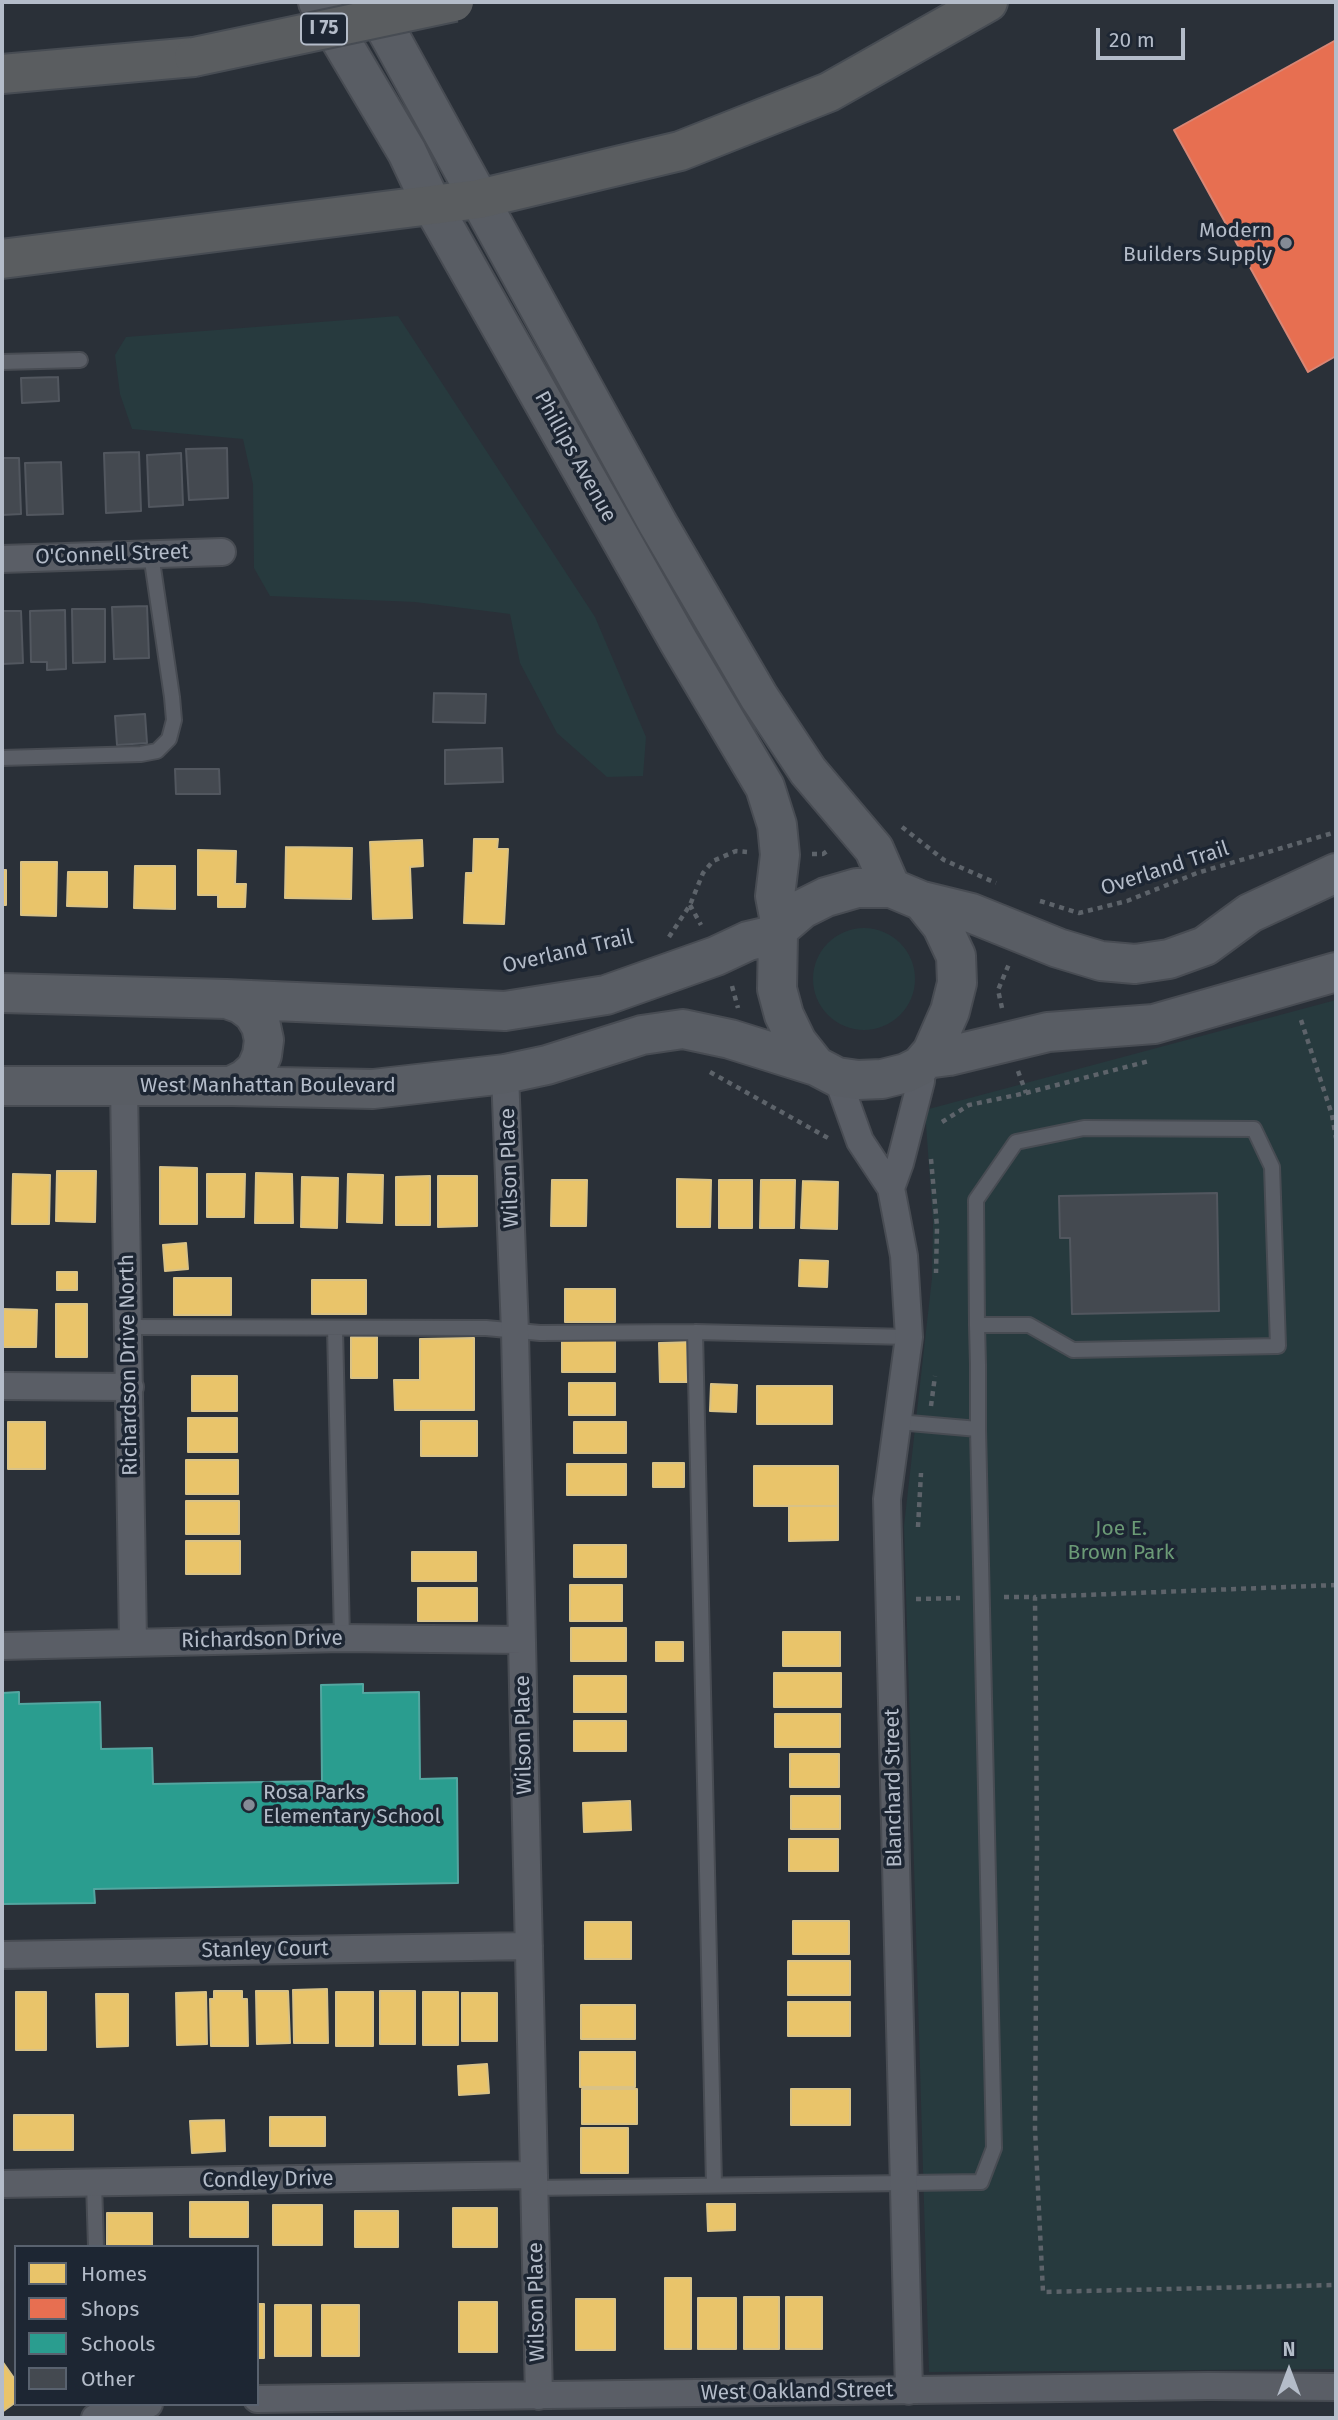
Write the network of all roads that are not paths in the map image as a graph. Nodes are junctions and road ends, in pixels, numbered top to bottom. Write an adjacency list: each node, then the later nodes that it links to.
1 (318, 2): 7 (main road, Phillips Avenue)
2 (372, 2): 6 (main road)
3 (454, 2): 5 (highway, I 75, bridge)
4 (988, 2): 6 (highway)
5 (2, 74)
6 (479, 199): 7 (highway); 16 (main road)
7 (432, 205): 8 (highway); 17 (main road, Phillips Avenue)
8 (2, 259)
9 (80, 360): 10 (lane)
10 (2, 362)
11 (222, 552): 12 (street, O'Connell Street)
12 (151, 554): 13 (street, O'Connell Street); 14 (lane)
13 (2, 559)
14 (2, 758)
15 (1336, 873): 16 (main road)
16 (907, 894): 17 (main road); 21 (main road)
17 (780, 931): 20 (main road); 22 (main road)
18 (1336, 972): 21 (main road)
19 (2, 993): 20 (main road)
20 (227, 999): 25 (main road)
21 (923, 1062): 22 (main road); 27 (street)
22 (826, 1071): 23 (main road, West Manhattan Boulevard); 27 (street)
23 (505, 1074): 25 (main road, West Manhattan Boulevard); 31 (street, Wilson Place)
24 (2, 1086): 26 (main road, West Manhattan Boulevard)
25 (231, 1086): 26 (main road, West Manhattan Boulevard)
26 (124, 1087): 29 (street, Richardson Drive North)
27 (891, 1188): 33 (street, Blanchard Street)
28 (977, 1325): 28 (lane); 37 (lane)
29 (129, 1328): 30 (lane); 35 (street, Richardson Drive North)
30 (335, 1328): 31 (lane); 38 (lane)
31 (515, 1332): 32 (lane); 39 (street, Wilson Place)
32 (695, 1332): 33 (lane); 48 (lane)
33 (909, 1337): 36 (street, Blanchard Street)
34 (2, 1386): 35 (street)
35 (130, 1387): 40 (street, Richardson Drive North)
36 (898, 1422): 37 (lane); 45 (street, Blanchard Street)
37 (978, 1429): 45 (lane)
38 (342, 1638): 39 (street, Richardson Drive); 40 (street, Richardson Drive)
39 (522, 1640): 42 (street, Wilson Place)
40 (133, 1643): 41 (street, Richardson Drive)
41 (2, 1646)
42 (529, 1946): 43 (street, Stanley Court); 44 (street, Wilson Place)
43 (2, 1955)
44 (534, 2181): 46 (street, Condley Drive); 48 (lane); 52 (street, Wilson Place)
45 (903, 2182): 48 (lane); 51 (street, Blanchard Street)
46 (94, 2183): 47 (street, Condley Drive); 49 (lane)
47 (2, 2184)
48 (714, 2185)
49 (96, 2245)
50 (1336, 2387): 51 (street, West Oakland Street)
51 (909, 2391): 52 (street, West Oakland Street)
52 (539, 2396): 55 (street, West Oakland Street)
53 (259, 2399): 55 (street, West Oakland Street)
54 (138, 2406): 56 (street)
55 (310, 2409)
56 (99, 2413)

